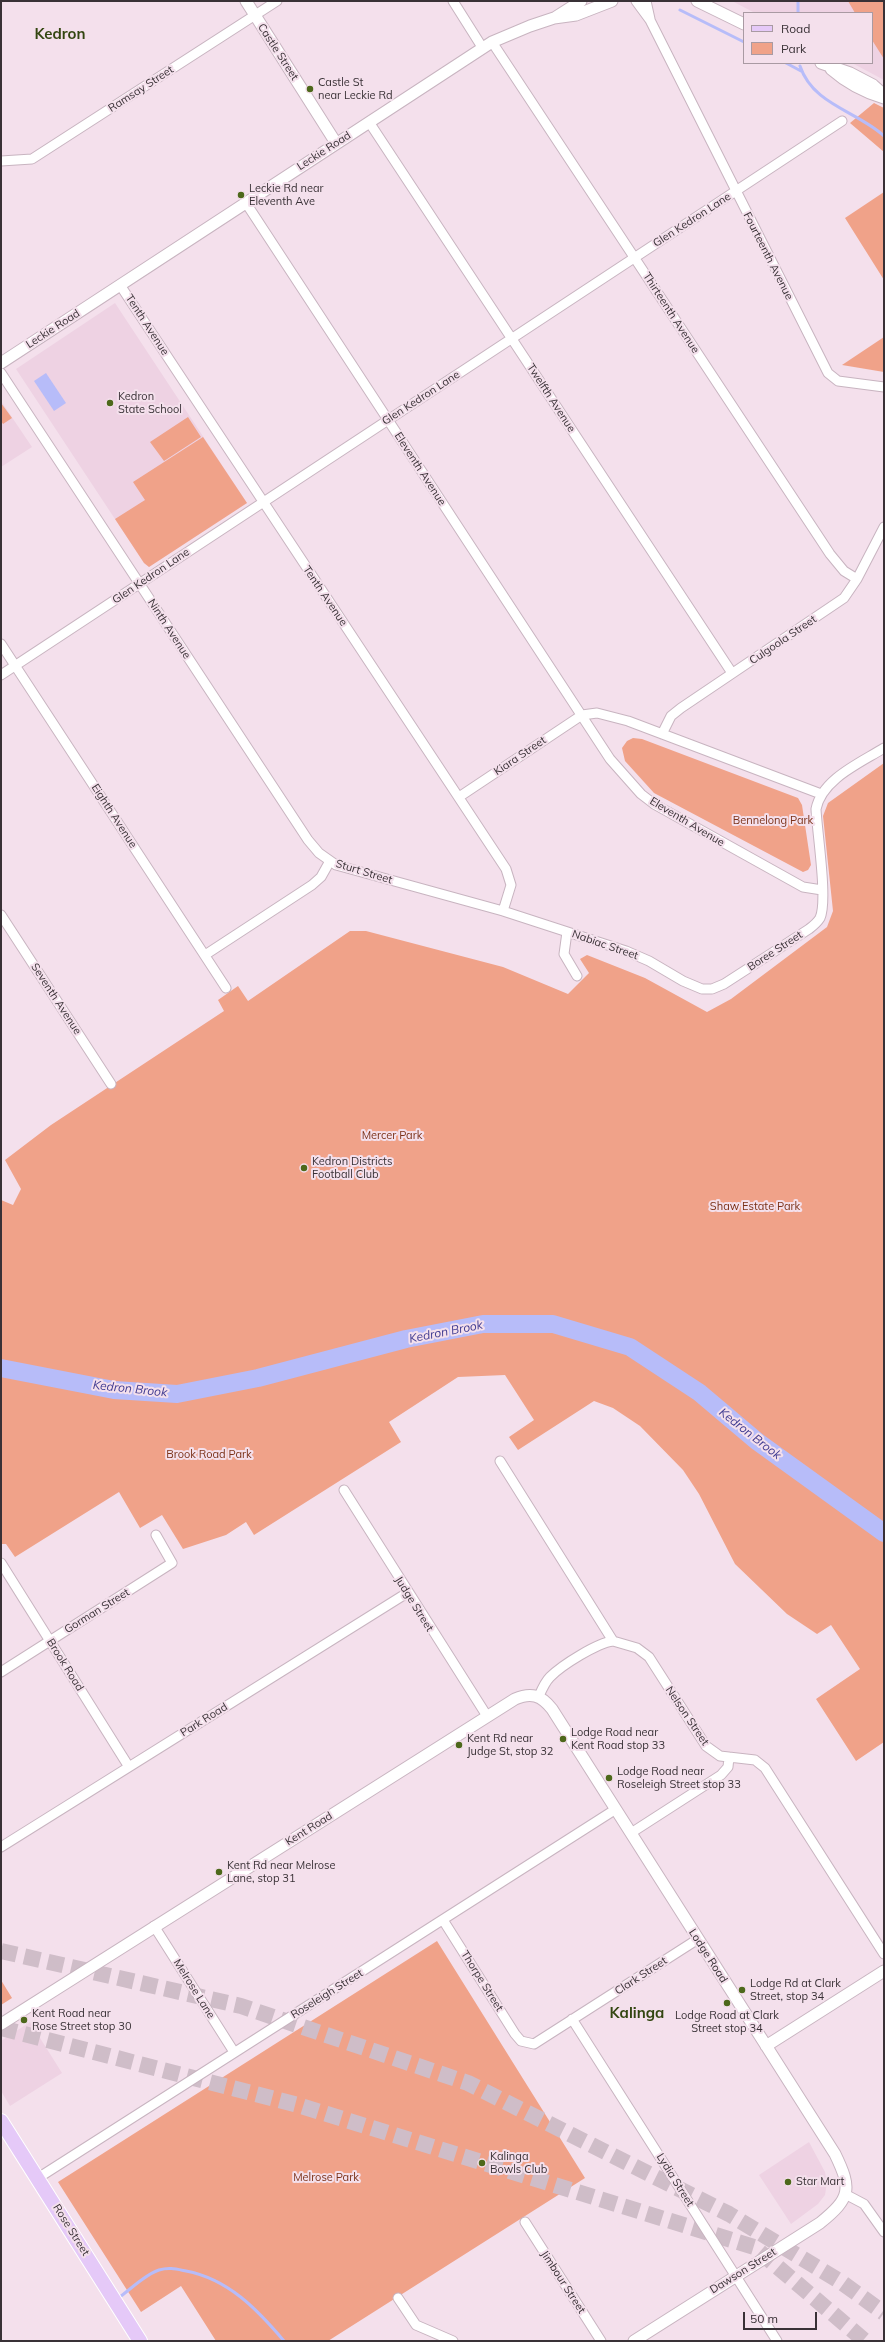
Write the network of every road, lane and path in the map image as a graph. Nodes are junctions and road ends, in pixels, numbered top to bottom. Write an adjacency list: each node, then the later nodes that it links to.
1 (246, 1): 9 (street, Castle Street)
2 (277, 1): 9 (street, Ramsay Street)
3 (453, 1): 13 (street, Thirteenth Avenue)
4 (581, 1): 10 (street, Leckie Road)
5 (612, 1): 10 (street, Leckie Road)
6 (636, 1): 11 (street, Fourteenth Avenue)
7 (646, 1): 11 (street, Fourteenth Avenue)
8 (697, 1): 12 (street)
9 (255, 15): 19 (street, Castle Street); 20 (street, Ramsay Street)
10 (554, 18): 13 (street, Leckie Road)
11 (650, 20): 21 (street, Fourteenth Avenue)
12 (743, 24)
13 (487, 45): 18 (street, Leckie Road); 23 (street, Thirteenth Avenue)
14 (824, 65): 15 (street); 16 (street)
15 (884, 94)
16 (884, 98)
17 (842, 120): 21 (street, Glen Kedron Lane)
18 (369, 122): 19 (street, Leckie Road); 25 (street, Twelfth Avenue)
19 (336, 143): 22 (street, Leckie Road)
20 (1, 161)
21 (736, 191): 23 (street, Glen Kedron Lane); 28 (street, Fourteenth Avenue)
22 (246, 203): 24 (street, Leckie Road); 29 (street, Eleventh Avenue)
23 (635, 258): 25 (street, Glen Kedron Lane); 32 (street, Thirteenth Avenue)
24 (120, 285): 26 (street, Leckie Road); 30 (street, Tenth Avenue)
25 (512, 338): 29 (street, Glen Kedron Lane); 36 (street, Twelfth Avenue)
26 (1, 363)
27 (1, 373): 33 (street, Ninth Avenue)
28 (884, 387)
29 (388, 420): 30 (street, Glen Kedron Lane); 38 (street, Eleventh Avenue)
30 (263, 502): 33 (street, Glen Kedron Lane); 42 (street, Tenth Avenue)
31 (884, 527): 32 (street, Culgoola Street)
32 (857, 579): 36 (street, Culgoola Street)
33 (139, 584): 35 (street, Glen Kedron Lane); 43 (street, Ninth Avenue)
34 (1, 644): 35 (street, Eighth Avenue)
35 (15, 666): 37 (street, Glen Kedron Lane); 48 (street, Eighth Avenue)
36 (732, 673): 39 (street, Culgoola Street)
37 (1, 675)
38 (582, 715): 39 (street); 42 (street, Kiara Street); 44 (street, Eleventh Avenue)
39 (662, 734): 41 (street)
40 (884, 748): 41 (street)
41 (821, 794): 44 (street, Boree Street)
42 (459, 797): 45 (street, Tenth Avenue)
43 (330, 862): 45 (street, Sturt Street); 48 (street, Sturt Street)
44 (822, 890): 51 (street, Boree Street)
45 (504, 911): 47 (street, Nabiac Street)
46 (1, 915): 52 (street, Seventh Avenue)
47 (567, 932): 49 (street); 51 (street, Nabiac Street)
48 (205, 955): 50 (street, Eighth Avenue)
49 (577, 976)
50 (226, 988)
51 (702, 989)
52 (111, 1084)
53 (500, 1461): 59 (street)
54 (344, 1490): 57 (street, Judge Street)
55 (156, 1535): 58 (street, Gorman Street)
56 (1, 1563): 58 (street, Brook Road)
57 (407, 1592): 62 (street, Judge Street); 64 (street, Park Road)
58 (50, 1641): 60 (street, Gorman Street); 64 (street, Brook Road)
59 (613, 1641): 61 (street); 63 (street, Nelson Street)
60 (1, 1672)
61 (540, 1696): 62 (street, Kent Road); 65 (street, Lodge Road)
62 (487, 1716): 69 (street, Kent Road)
63 (729, 1757): 66 (street); 71 (street, Nelson Street)
64 (129, 1766): 67 (street, Park Road)
65 (616, 1809): 66 (street, Lodge Road); 68 (street, Roseleigh Street)
66 (631, 1833): 70 (street, Lodge Road)
67 (1, 1848)
68 (443, 1920): 75 (street, Thorpe Street); 77 (street, Roseleigh Street)
69 (154, 1926): 74 (street, Kent Road); 77 (street, Melrose Lane)
70 (698, 1940): 73 (street, Clark Street); 76 (street, Lodge Road)
71 (884, 1954)
72 (884, 1971): 76 (street)
73 (572, 2019): 75 (street, Clark Street); 83 (street, Lydia Street)
74 (1, 2024)
75 (521, 2041)
76 (766, 2046): 80 (street, Lodge Road)
77 (234, 2052): 79 (street, Roseleigh Street)
78 (1, 2121): 79 (main road, Rose Street)
79 (38, 2178): 85 (main road, Rose Street)
80 (845, 2194): 82 (street); 83 (street, Dawson Street)
81 (525, 2222): 87 (street, Jimbour Street)
82 (884, 2232)
83 (736, 2276): 88 (street, Dawson Street); 89 (street, Lydia Street)
84 (398, 2298): 86 (street)
85 (140, 2341)
86 (453, 2341)
87 (601, 2341)
88 (634, 2341)
89 (777, 2341)

